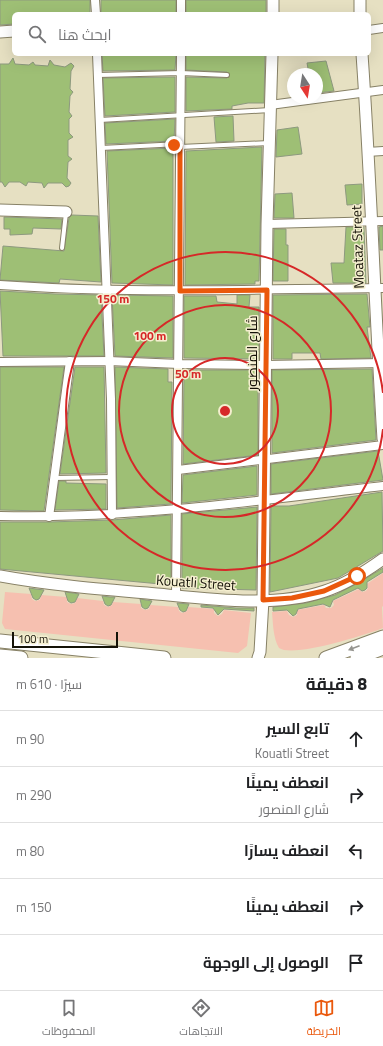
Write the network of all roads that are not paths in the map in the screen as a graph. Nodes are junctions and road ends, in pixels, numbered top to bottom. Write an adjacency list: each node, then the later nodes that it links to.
1 (95, 0): 5 (street)
2 (181, 0): 6 (street)
3 (273, 0): 7 (street)
4 (360, 0): 8 (street)
5 (96, 12)
6 (181, 12)
7 (273, 12)
8 (360, 12)
9 (383, 28): 10 (street)
10 (371, 30)
11 (12, 31): 12 (street)
12 (0, 32)
13 (97, 56): 18 (street)
14 (181, 56): 17 (street)
15 (272, 56): 22 (street, شارع المنصور)
16 (362, 56): 21 (street, Moataz Street)
17 (181, 73): 18 (lane); 19 (lane); 23 (street)
18 (98, 75): 24 (street)
19 (227, 75)
20 (383, 90): 21 (street)
21 (365, 92): 22 (street); 29 (street, Moataz Street)
22 (270, 108): 23 (lane); 25 (street, شارع المنصور)
23 (181, 114): 24 (lane); 26 (street)
24 (100, 120): 27 (street)
25 (270, 143): 26 (lane); 33 (street, شارع المنصور)
26 (180, 146): 27 (lane); 39 (street)
27 (101, 148): 37 (street)
28 (383, 151): 29 (street)
29 (367, 152): 32 (street, Moataz Street)
30 (0, 210): 31 (street)
31 (66, 212): 34 (lane)
32 (377, 221): 33 (street); 36 (street, Moataz Street)
33 (267, 224): 38 (street, شارع المنصور)
34 (62, 248)
35 (0, 285): 37 (street)
36 (378, 288): 38 (street); 43 (street, Moataz Street)
37 (106, 289): 39 (street); 41 (street)
38 (267, 290): 39 (street); 45 (street, شارع المنصور)
39 (180, 291): 44 (street)
40 (70, 361): 41 (street); 42 (street); 51 (street)
41 (109, 361): 44 (street); 50 (street)
42 (0, 362)
43 (380, 363): 45 (street); 46 (street, Moataz Street)
44 (179, 364): 45 (street); 49 (street)
45 (266, 365): 48 (street, شارع المنصور)
46 (383, 439)
47 (383, 445): 48 (street)
48 (266, 460): 49 (street); 53 (street, شارع المنصور)
49 (178, 470): 54 (street)
50 (112, 477): 51 (lane); 55 (street)
51 (54, 478): 57 (street)
52 (383, 486): 53 (street)
53 (264, 500): 54 (street); 61 (street, شارع المنصور)
54 (177, 509): 55 (street); 60 (street)
55 (112, 515): 57 (street)
56 (0, 516): 57 (street)
57 (49, 517)
58 (383, 560): 61 (street, Kouatli Street)
59 (0, 576): 60 (street, Kouatli Street)
60 (176, 596): 61 (street, Kouatli Street)
61 (263, 600): 66 (street, شارع المنصور)
62 (383, 637): 69 (main road, one-way to 69)
63 (0, 641): 68 (main road)
64 (383, 648): 70 (main road)
65 (0, 656): 67 (main road)
66 (260, 656)
67 (21, 658)
68 (164, 658)
69 (326, 658)
70 (357, 658)

